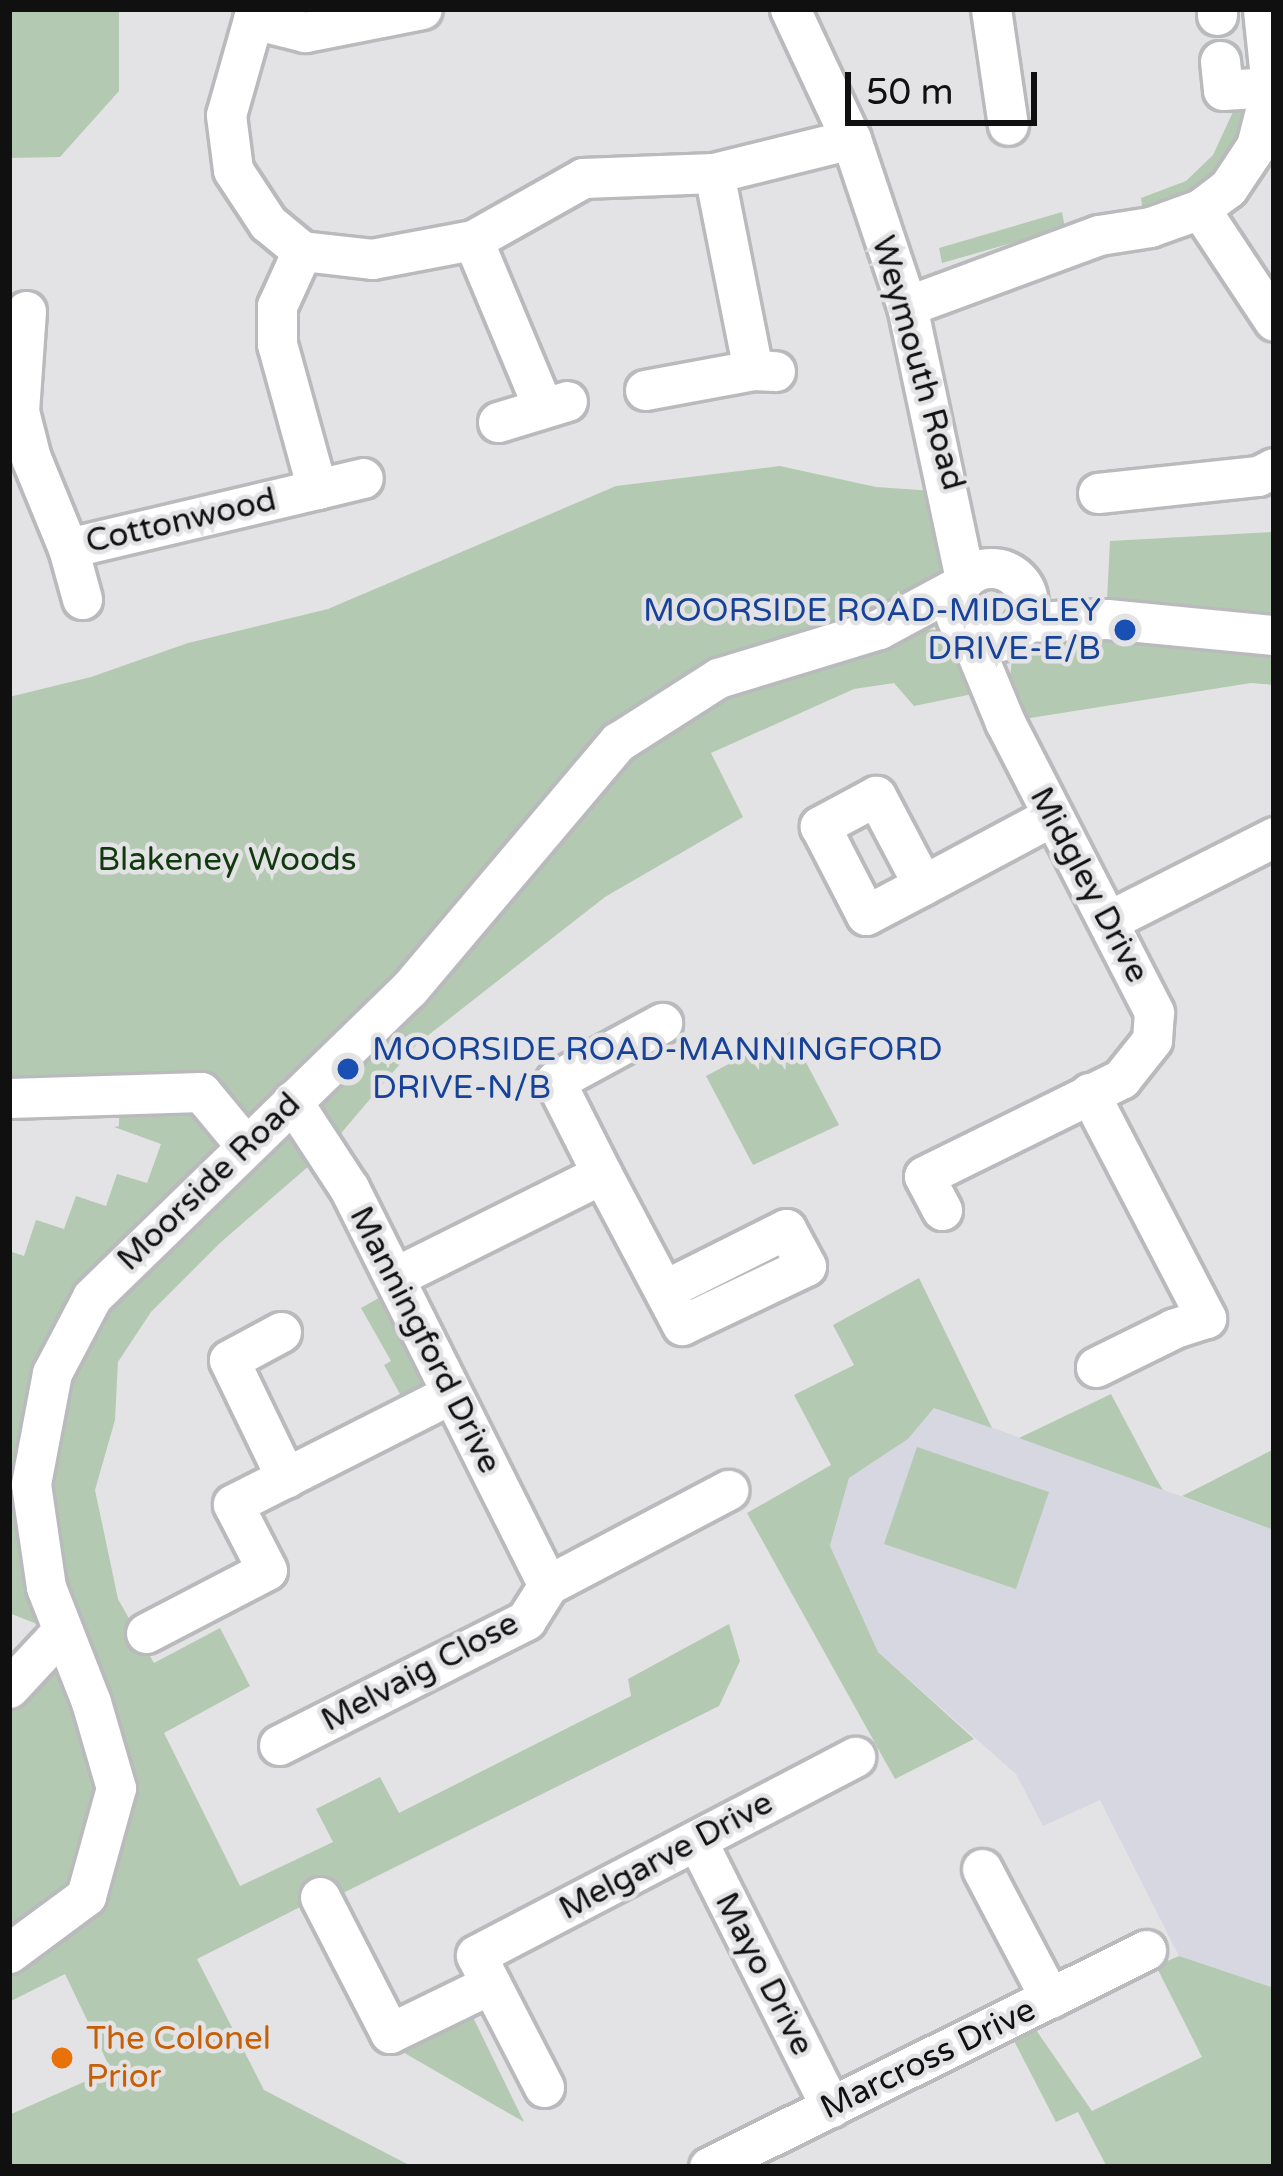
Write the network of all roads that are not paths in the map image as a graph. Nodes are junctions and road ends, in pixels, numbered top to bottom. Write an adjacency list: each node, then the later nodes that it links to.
1 (422, 9): 5 (street)
2 (790, 9): 9 (street, Weymouth Road)
3 (991, 9): 8 (street)
4 (1267, 13): 7 (street)
5 (254, 14): 13 (street)
6 (1220, 61): 7 (street)
7 (1270, 87): 11 (street)
8 (1008, 125)
9 (851, 140): 10 (street); 14 (street, Weymouth Road)
10 (714, 173): 12 (street); 18 (street)
11 (1200, 209): 14 (street); 16 (street)
12 (473, 240): 13 (street); 19 (street)
13 (302, 251): 22 (street, Cottonwood)
14 (907, 306): 23 (street, Weymouth Road)
15 (26, 311): 17 (street, Cottonwood)
16 (1274, 321)
17 (14, 356): 25 (street, Cottonwood)
18 (645, 390)
19 (498, 422)
20 (1274, 468): 24 (street)
21 (363, 478): 22 (street)
22 (317, 489): 25 (street, Cottonwood)
23 (948, 492): 26 (street); 28 (street, Weymouth Road)
24 (1098, 493)
25 (68, 548): 27 (street)
26 (962, 582): 28 (street, Moorside Road); 29 (street, Moorside Road); 30 (street)
27 (82, 599)
28 (1017, 603): 30 (street, Moorside Road); 31 (street); 32 (street)
29 (879, 629): 30 (street, Moorside Road); 40 (street, Moorside Road)
30 (966, 632): 32 (street, Midgley Drive)
31 (1274, 635)
32 (1005, 722): 33 (street, Midgley Drive)
33 (1052, 816): 35 (street); 36 (street, Midgley Drive)
34 (1274, 836): 36 (street)
35 (923, 885)
36 (1110, 920): 38 (street, Midgley Drive)
37 (662, 1023): 42 (street)
38 (1089, 1094): 43 (street, Midgley Drive); 47 (street)
39 (9, 1098): 41 (street)
40 (292, 1101): 41 (street, Moorside Road); 44 (street, Manningford Drive)
41 (245, 1145): 52 (street, Moorside Road)
42 (602, 1174): 44 (street); 45 (street)
43 (943, 1210)
44 (395, 1277): 48 (street, Manningford Drive)
45 (664, 1290)
46 (281, 1332): 49 (street)
47 (1096, 1367)
48 (451, 1394): 49 (street); 51 (street, Manningford Drive)
49 (286, 1478): 53 (street)
50 (728, 1490): 51 (street)
51 (548, 1585): 55 (street, Melvaig Close)
52 (61, 1632): 54 (street); 61 (street, Moorside Road)
53 (146, 1633)
54 (9, 1688)
55 (279, 1745)
56 (855, 1756): 57 (street, Melgarve Drive)
57 (697, 1841): 62 (street, Melgarve Drive); 65 (street, Mayo Drive)
58 (982, 1869): 63 (street)
59 (320, 1897): 62 (street, Melgarve Drive)
60 (1146, 1950): 63 (street, Marcross Drive)
61 (9, 1953)
62 (483, 1970): 64 (street)
63 (1050, 1998): 65 (street, Marcross Drive)
64 (544, 2087)
65 (831, 2107): 66 (street, Marcross Drive)
66 (709, 2167)

